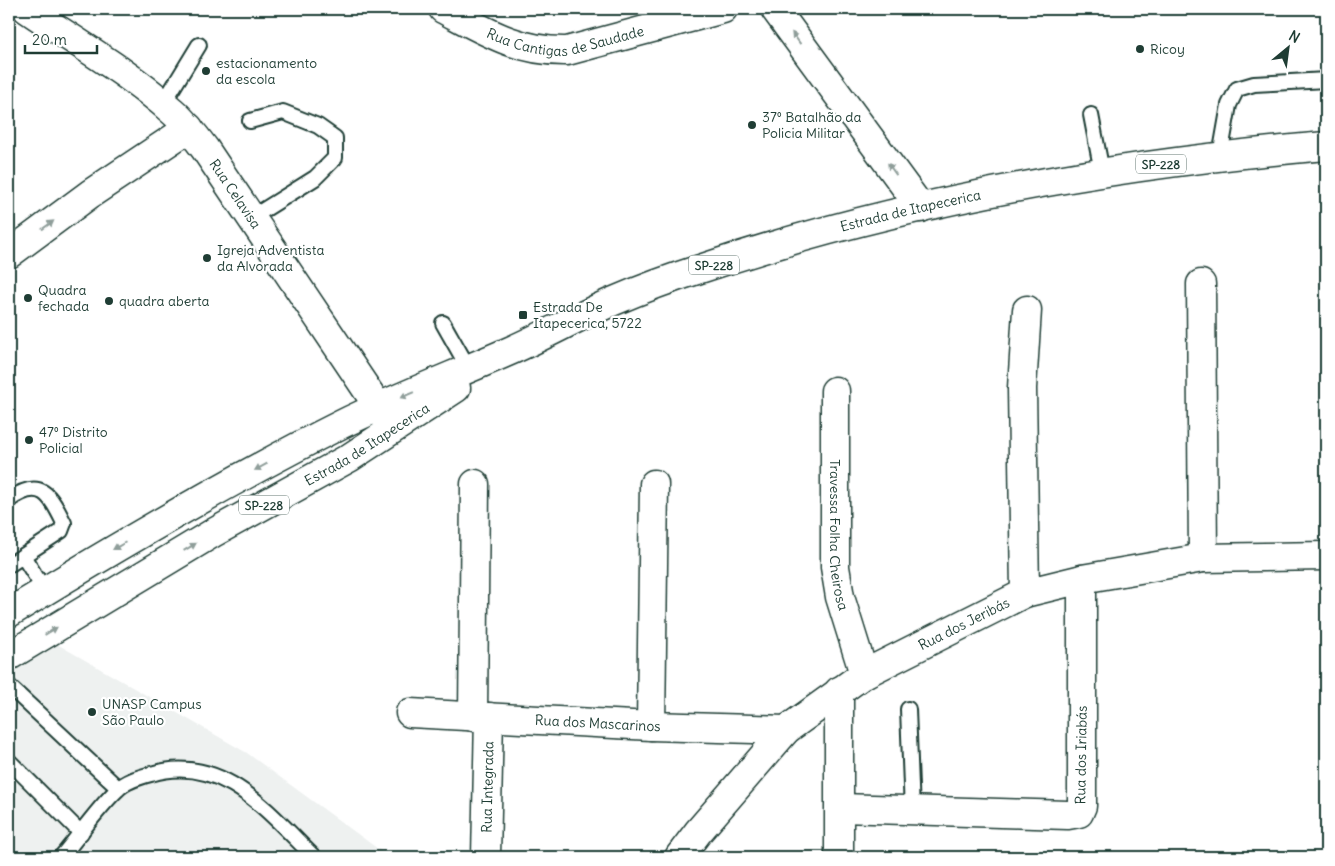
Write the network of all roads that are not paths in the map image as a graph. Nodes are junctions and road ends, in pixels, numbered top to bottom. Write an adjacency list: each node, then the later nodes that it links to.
1 (26, 9): 7 (street, Rua Celavisa)
2 (443, 9): 3 (street, Rua Cantigas de Saudade)
3 (722, 9)
4 (774, 9): 14 (street, one-way to 4)
5 (199, 46): 7 (lane)
6 (1326, 80): 12 (lane)
7 (163, 104): 10 (street, Rua Celavisa)
8 (1090, 115): 13 (lane)
9 (250, 121): 15 (lane)
10 (189, 128): 15 (street, Rua Celavisa); 16 (street, one-way to 10)
11 (1326, 146): 12 (street, Estrada de Itapecerica / SP-228)
12 (1220, 156): 13 (street, Estrada de Itapecerica / SP-228)
13 (1102, 172): 14 (street, Estrada de Itapecerica / SP-228)
14 (921, 208): 20 (street, Estrada de Itapecerica / SP-228)
15 (251, 218): 23 (street, Rua Celavisa)
16 (9, 254)
17 (1201, 284): 29 (street)
18 (1027, 310): 33 (street)
19 (443, 323): 21 (lane)
20 (516, 349): 21 (street, Estrada de Itapecerica / SP-228); 23 (street, Estrada de Itapecerica / SP-228)
21 (468, 369): 23 (street, Estrada de Itapecerica / SP-228, one-way to 23)
22 (835, 391): 36 (street, Travessa Folha Cheirosa)
23 (386, 418): 32 (street, Estrada de Itapecerica / SP-228, one-way to 32); 35 (street, Estrada de Itapecerica / SP-228, one-way to 23)
24 (475, 484): 41 (street, Rua Integrada)
25 (654, 484): 42 (street)
26 (9, 500): 27 (lane)
27 (23, 556): 30 (lane); 32 (lane)
28 (1326, 556): 29 (street, Rua dos Jeribás)
29 (1203, 558): 31 (street, Rua dos Jeribás)
30 (9, 564)
31 (1082, 579): 33 (street, Rua dos Jeribás); 47 (street, Rua dos Iriabás)
32 (45, 591): 34 (street, Estrada de Itapecerica / SP-228)
33 (1024, 593): 36 (street, Rua dos Jeribás)
34 (9, 613)
35 (9, 656)
36 (864, 674): 38 (street, Rua dos Jeribás)
37 (9, 686): 45 (lane)
38 (839, 691): 43 (street, Rua dos Jeribás); 46 (street)
39 (908, 709): 47 (lane)
40 (410, 713): 41 (street, Rua dos Mascarinos)
41 (481, 717): 42 (street, Rua dos Mascarinos); 51 (street, Rua Integrada)
42 (651, 726): 43 (street, Rua dos Mascarinos)
43 (786, 730): 52 (street, Rua dos Jeribás)
44 (9, 761): 48 (lane)
45 (118, 788): 48 (lane); 50 (lane)
46 (840, 808): 47 (street, Rua dos Iriabás); 53 (street)
47 (912, 812)
48 (82, 833): 49 (lane)
49 (61, 857)
50 (314, 857)
51 (486, 857)
52 (679, 857)
53 (839, 857)

